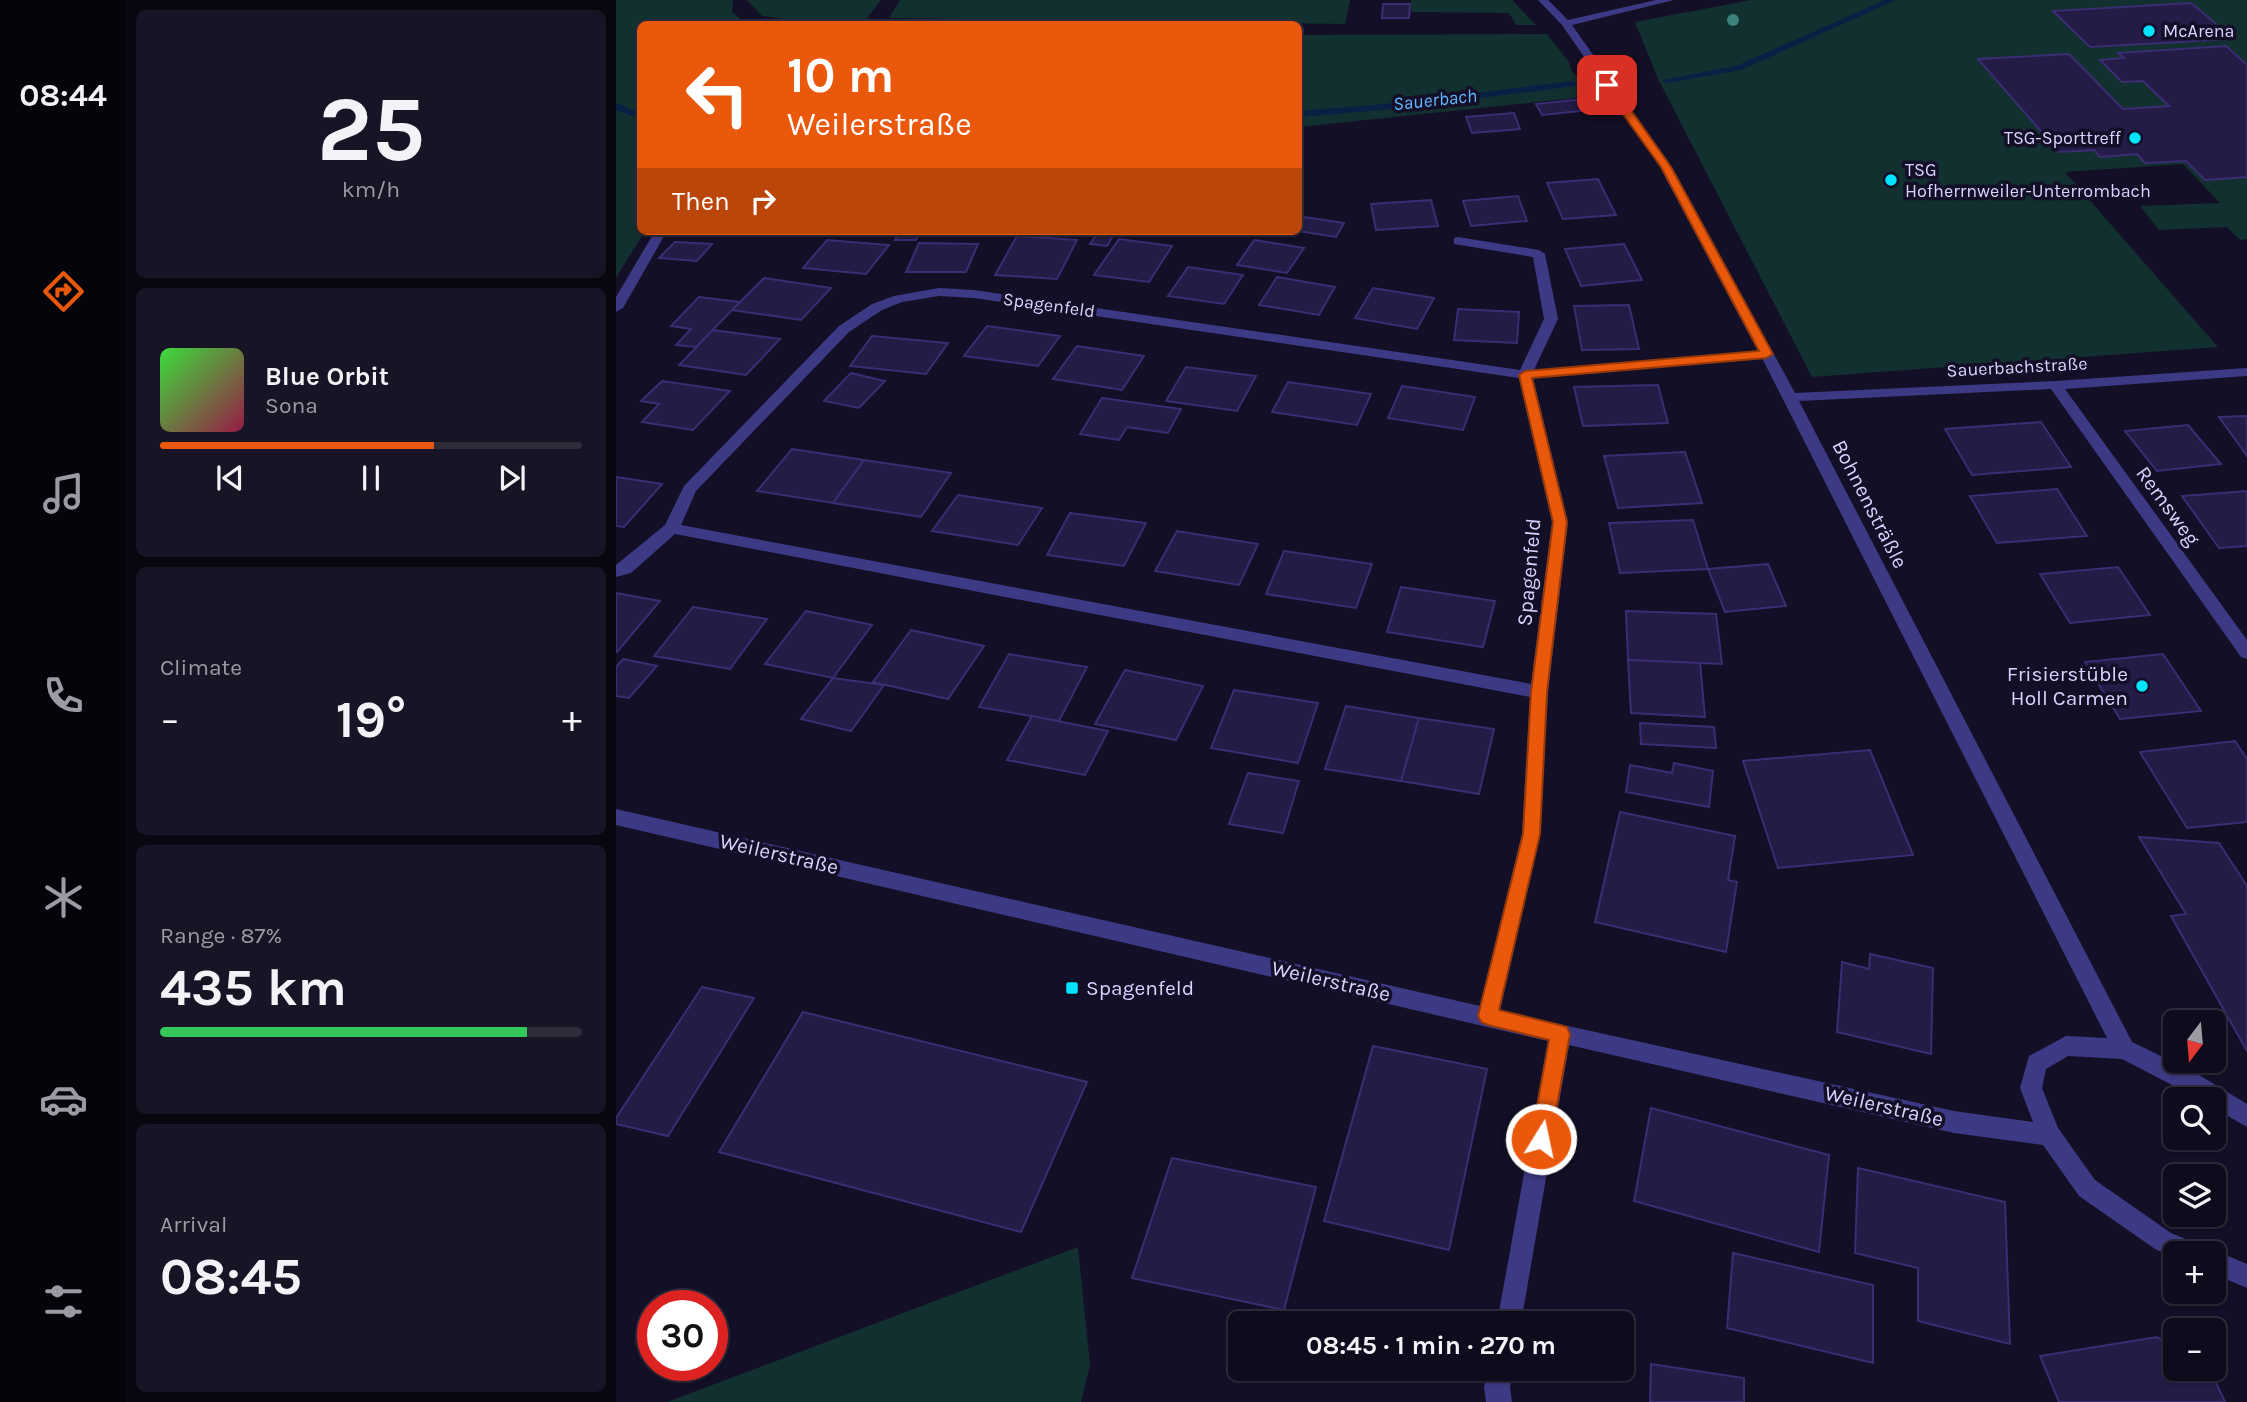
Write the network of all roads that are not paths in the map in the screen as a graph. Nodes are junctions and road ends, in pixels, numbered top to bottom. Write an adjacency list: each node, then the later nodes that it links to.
1 (1543, 0): 3 (street, Bohnensträßle)
2 (1670, 0): 3 (street)
3 (1566, 23): 7 (street, Bohnensträßle)
4 (659, 235): 6 (street)
5 (1458, 241): 9 (street)
6 (616, 308)
7 (1766, 354): 9 (street, Spagenfeld); 11 (street, Bohnensträßle)
8 (2247, 372): 10 (street, Sauerbachstraße)
9 (1525, 375): 12 (street, Spagenfeld); 15 (street, Spagenfeld)
10 (2055, 385): 11 (street, Sauerbachstraße); 14 (street, Remsweg)
11 (1790, 397): 19 (street, Bohnensträßle)
12 (672, 528): 13 (street, Spagenfeld); 15 (street)
13 (616, 571)
14 (2247, 653)
15 (1539, 692): 17 (street, Spagenfeld)
16 (616, 817): 17 (street, Weilerstraße)
17 (1488, 1016): 18 (street, Weilerstraße)
18 (1560, 1034): 21 (street, Weilerstraße); 25 (street)
19 (2124, 1049): 20 (street); 21 (street)
20 (2247, 1116)
21 (2049, 1135): 22 (street)
22 (2163, 1241)
23 (2226, 1267): 24 (street)
24 (2247, 1276)
25 (1511, 1311)
26 (1500, 1381): 27 (street)
27 (1499, 1402)

